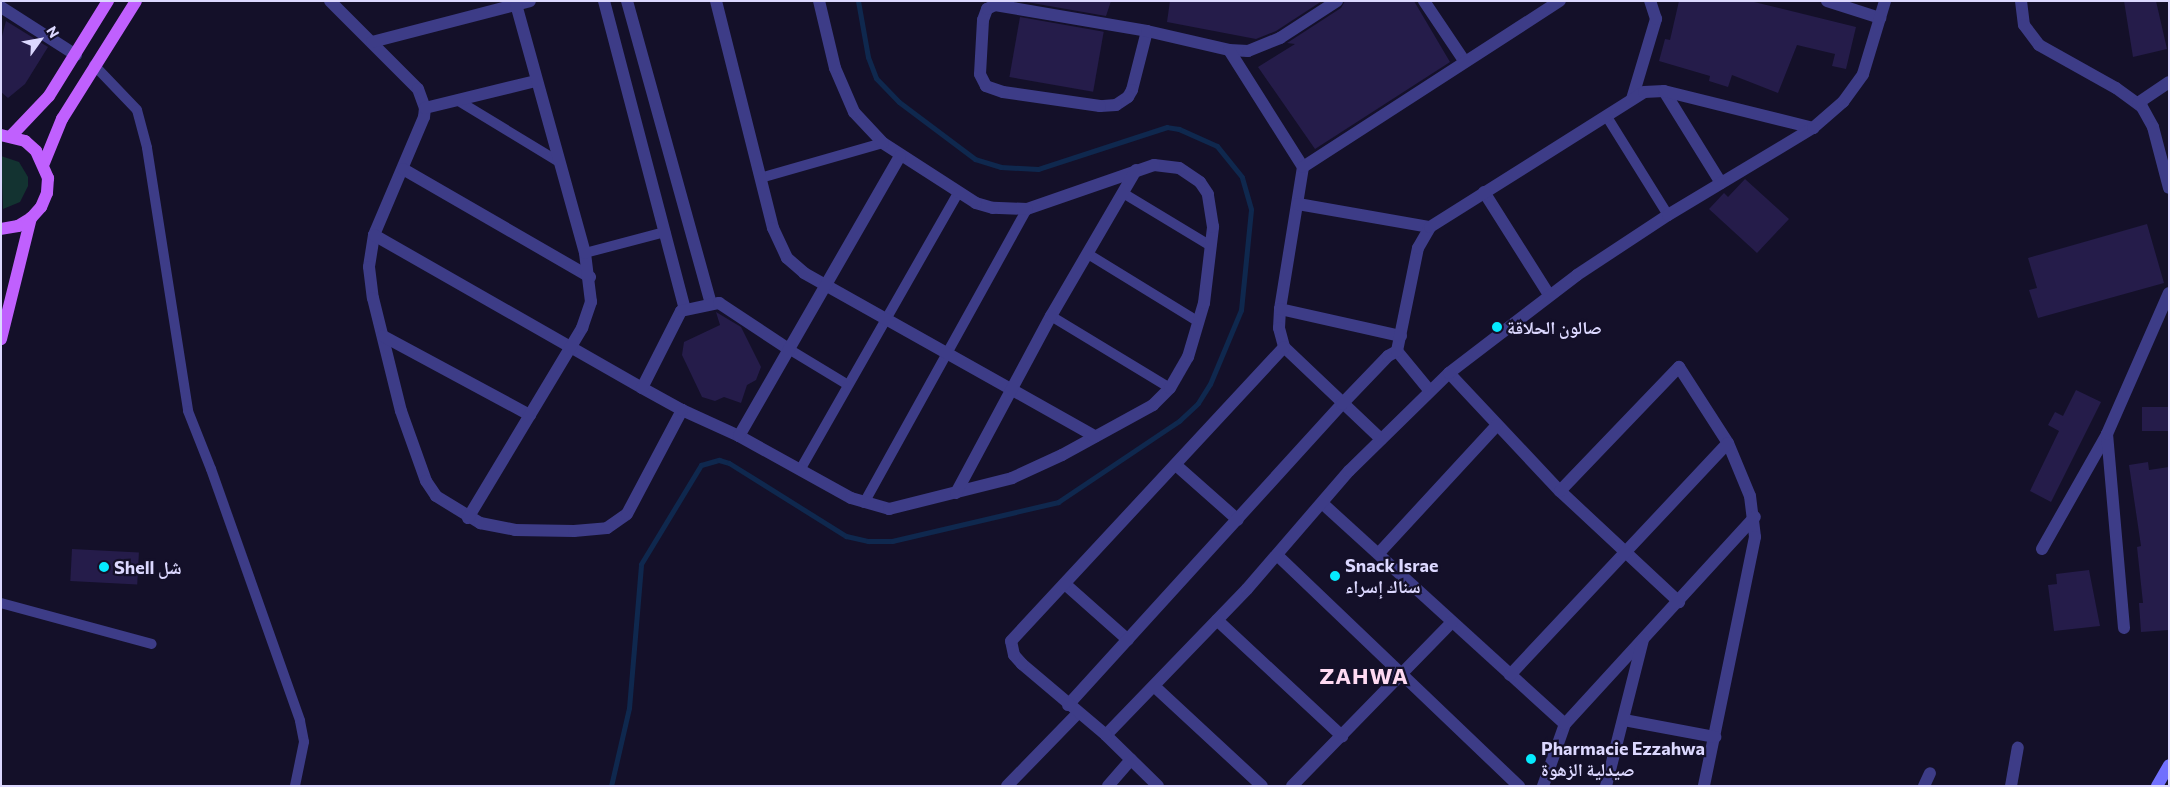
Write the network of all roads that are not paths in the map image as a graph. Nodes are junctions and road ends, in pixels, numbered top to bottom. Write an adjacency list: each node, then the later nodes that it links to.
1 (108, 1): 24 (main road)
2 (136, 1): 26 (main road)
3 (330, 1): 22 (street)
4 (530, 1): 17 (street)
5 (604, 1): 56 (street)
6 (627, 1): 65 (street)
7 (716, 1): 44 (street)
8 (819, 1): 37 (street)
9 (1337, 1): 23 (street)
10 (1424, 1): 25 (street)
11 (1560, 1): 25 (street)
12 (1650, 1): 20 (street)
13 (1661, 1): 20 (street)
14 (1827, 1): 19 (street)
15 (1885, 1): 19 (street)
16 (2021, 1): 32 (street)
17 (516, 5): 22 (street); 27 (street)
18 (1, 7): 24 (street)
19 (1880, 18): 35 (street)
20 (1656, 19): 30 (street)
21 (1147, 32): 21 (street); 23 (street)
22 (372, 42): 33 (street)
23 (1229, 50): 41 (street)
24 (76, 55): 36 (main road)
25 (1464, 62): 41 (street)
26 (94, 65): 40 (main road); 129 (lane)
27 (536, 81): 31 (street); 39 (street)
28 (2169, 82): 32 (street)
29 (1664, 91): 30 (street); 35 (street); 45 (street)
30 (1632, 99): 34 (street)
31 (457, 100): 33 (street); 39 (lane)
32 (2138, 103): 46 (street)
33 (425, 108): 42 (street)
34 (1607, 117): 47 (street); 52 (lane)
35 (1813, 128): 45 (street)
36 (6, 135): 40 (main road)
37 (883, 143): 38 (street); 44 (lane)
38 (900, 156): 48 (street); 62 (street)
39 (559, 162): 59 (street)
40 (44, 163): 53 (main road)
41 (1303, 167): 50 (street)
42 (403, 169): 57 (street); 61 (street)
43 (1136, 170): 49 (street); 51 (street); 58 (street)
44 (760, 178): 62 (street)
45 (1721, 183): 52 (street)
46 (2169, 188)
47 (1484, 192): 54 (street); 64 (street)
48 (958, 193): 51 (street); 69 (lane)
49 (1123, 193): 58 (lane); 60 (street)
50 (1298, 204): 54 (street); 67 (street)
51 (1027, 209): 78 (lane)
52 (1668, 215): 64 (street)
53 (31, 218): 55 (main road); 73 (main road)
54 (1430, 227): 72 (street)
55 (1, 228)
56 (665, 232): 59 (lane); 66 (street)
57 (374, 235): 71 (street); 76 (street)
58 (1211, 246): 70 (street)
59 (585, 253): 61 (street)
60 (1088, 254): 68 (street); 70 (lane)
61 (590, 276): 76 (street)
62 (825, 285): 69 (street); 75 (street)
63 (2169, 293): 89 (street)
64 (1549, 295): 79 (street)
65 (711, 303): 66 (street); 75 (street)
66 (686, 309): 81 (street)
67 (1280, 309): 72 (street); 74 (street)
68 (1052, 316): 82 (lane); 83 (street)
69 (885, 319): 78 (street); 80 (lane)
70 (1199, 322): 82 (street)
71 (383, 336): 87 (street); 101 (street)
72 (1401, 336): 77 (street)
73 (1, 339)
74 (1284, 347): 85 (street); 94 (street)
75 (787, 348): 80 (lane); 90 (street)
76 (570, 349): 81 (street); 87 (street)
77 (1397, 351): 84 (street); 85 (street)
78 (948, 354): 83 (street); 98 (lane)
79 (1449, 373): 84 (street); 88 (street)
80 (848, 384): 95 (lane)
81 (642, 388): 86 (street)
82 (1170, 388): 91 (street)
83 (1011, 389): 91 (street); 97 (street)
84 (1429, 390): 92 (street)
85 (1342, 404): 92 (street); 102 (street)
86 (682, 410): 90 (street); 101 (street)
87 (530, 415): 101 (street)
88 (1497, 425): 96 (street); 105 (street)
89 (2107, 434): 103 (street); 112 (street)
90 (739, 436): 95 (street)
91 (1095, 436): 97 (street)
92 (1380, 438): 99 (street)
93 (1728, 443): 96 (street); 100 (street); 104 (street)
94 (1177, 466): 102 (street); 107 (street)
95 (800, 470): 98 (street)
96 (1560, 491): 104 (street)
97 (956, 493): 98 (street)
98 (864, 503)
99 (1322, 503): 105 (street); 106 (street)
100 (1755, 517): 108 (street); 124 (street)
101 (468, 518)
102 (1238, 520): 114 (street)
103 (2042, 550)
104 (1626, 552): 108 (street); 117 (street)
105 (1379, 553): 111 (street)
106 (1277, 555): 110 (street); 116 (street)
107 (1065, 584): 114 (street); 119 (street)
108 (1678, 602): 113 (street)
109 (1, 603): 115 (lane)
110 (1217, 620): 118 (street); 123 (street)
111 (1452, 622): 116 (street); 117 (street)
112 (2124, 628)
113 (1643, 639): 120 (street); 121 (street)
114 (1128, 640): 119 (street)
115 (152, 644)
116 (1402, 672): 123 (street); 135 (street)
117 (1510, 674): 121 (street)
118 (1154, 686): 122 (street); 133 (street)
119 (1073, 709): 122 (street); 130 (street)
120 (1624, 720): 124 (street); 137 (street)
121 (1565, 724): 136 (street)
122 (1106, 735): 126 (street)
123 (1342, 736): 134 (street)
124 (1715, 737): 138 (street)
125 (2018, 748): 140 (street)
126 (1131, 760): 131 (street); 132 (street)
127 (2169, 765): 141 (main road)
128 (1930, 773): 139 (street)
129 (295, 786)
130 (1007, 786)
131 (1108, 786)
132 (1158, 786)
133 (1262, 786)
134 (1292, 786)
135 (1518, 786)
136 (1544, 786)
137 (1606, 786)
138 (1704, 786)
139 (1924, 786)
140 (2011, 786)
141 (2157, 786)

